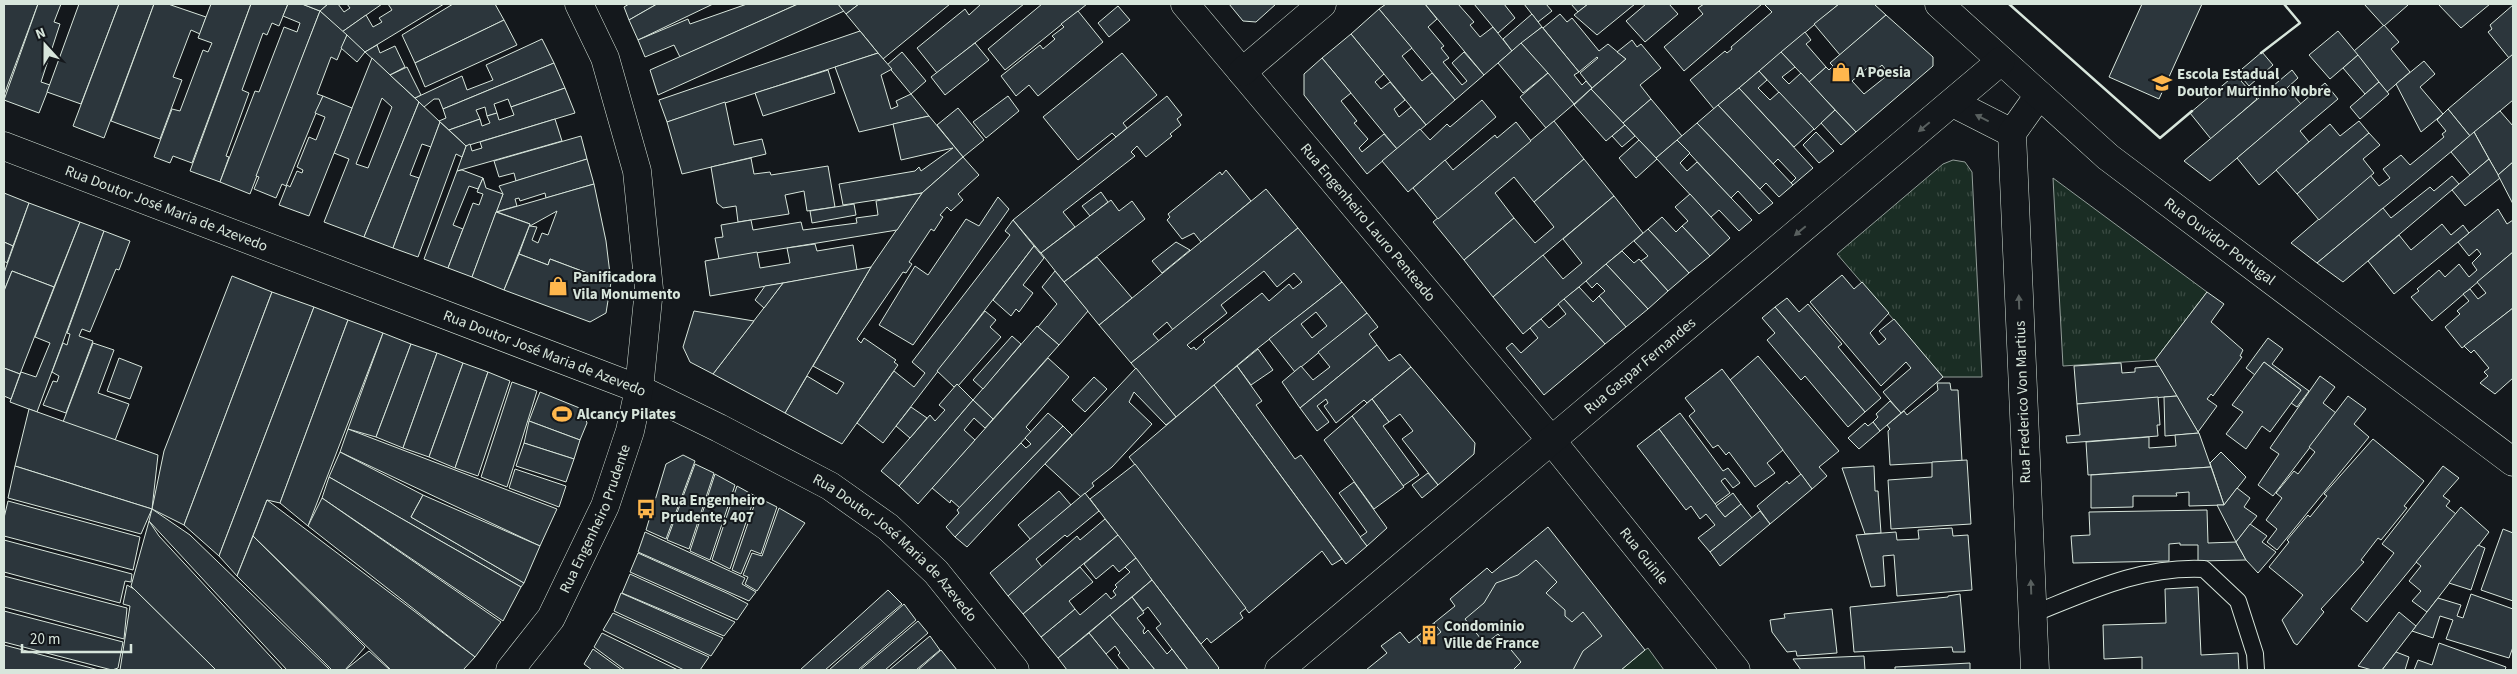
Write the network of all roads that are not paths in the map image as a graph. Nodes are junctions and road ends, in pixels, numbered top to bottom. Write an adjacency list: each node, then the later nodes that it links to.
1 (579, 4): 11 (street, Rua Engenheiro Prudente)
2 (1186, 4): 6 (street, Rua Engenheiro Lauro Penteado)
3 (1322, 4): 6 (street)
4 (1939, 4): 5 (street, Rua Ouvidor Portugal)
5 (2001, 61): 7 (street, Rua Ouvidor Portugal); 8 (street, Rua Gaspar Fernandes)
6 (1242, 72): 12 (street, Rua Engenheiro Lauro Penteado)
7 (2038, 95): 9 (street); 13 (street, Rua Ouvidor Portugal)
8 (1952, 103): 9 (street, one-way to 8); 12 (street, Rua Gaspar Fernandes, one-way to 12)
9 (2012, 133): 14 (street, Rua Frederico Von Martius, one-way to 9)
10 (4, 146): 11 (street, Rua Doutor José Maria de Azevedo)
11 (639, 389): 15 (street, Rua Engenheiro Prudente); 16 (street, Rua Doutor José Maria de Azevedo)
12 (1551, 440): 17 (street, Rua Gaspar Fernandes); 18 (street, Rua Guinle)
13 (2513, 462)
14 (2032, 614): 19 (street, Rua Frederico Von Martius); 20 (lane)
15 (510, 670)
16 (1016, 670)
17 (1279, 670)
18 (1736, 670)
19 (2035, 670)
20 (2256, 670)

